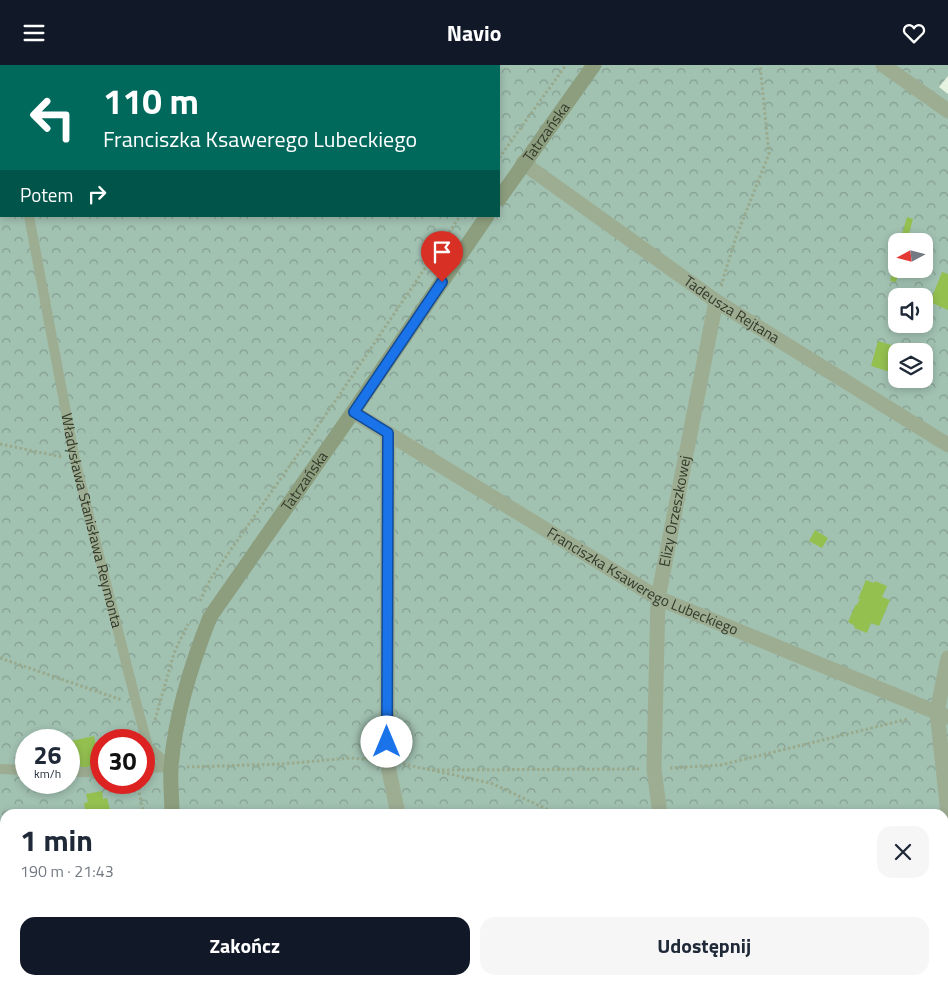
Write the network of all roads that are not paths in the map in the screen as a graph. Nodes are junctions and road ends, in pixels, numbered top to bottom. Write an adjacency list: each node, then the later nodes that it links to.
1 (594, 65): 4 (street, Tatrzańska)
2 (883, 65): 3 (street)
3 (948, 111)
4 (523, 163): 5 (street, Tatrzańska); 8 (street, Tadeusza Rejtana)
5 (500, 198)
6 (29, 217): 15 (lane, Władysława Stanisława Reymonta)
7 (486, 217): 9 (street, Tatrzańska)
8 (716, 301): 11 (street, Tadeusza Rejtana); 12 (street, Elizy Orzeszkowej)
9 (354, 412): 10 (street, Franciszka Ksawerego Lubeckiego); 15 (street, Tatrzańska)
10 (388, 433): 12 (street, Franciszka Ksawerego Lubeckiego); 20 (street)
11 (948, 445)
12 (658, 599): 14 (street, Franciszka Ksawerego Lubeckiego); 21 (street, Elizy Orzeszkowej)
13 (948, 658): 14 (street)
14 (943, 714): 22 (street)
15 (171, 767): 16 (lane); 19 (street)
16 (155, 768)
17 (0, 769): 18 (lane)
18 (15, 770)
19 (172, 809)
20 (397, 809)
21 (659, 809)
22 (948, 809)

